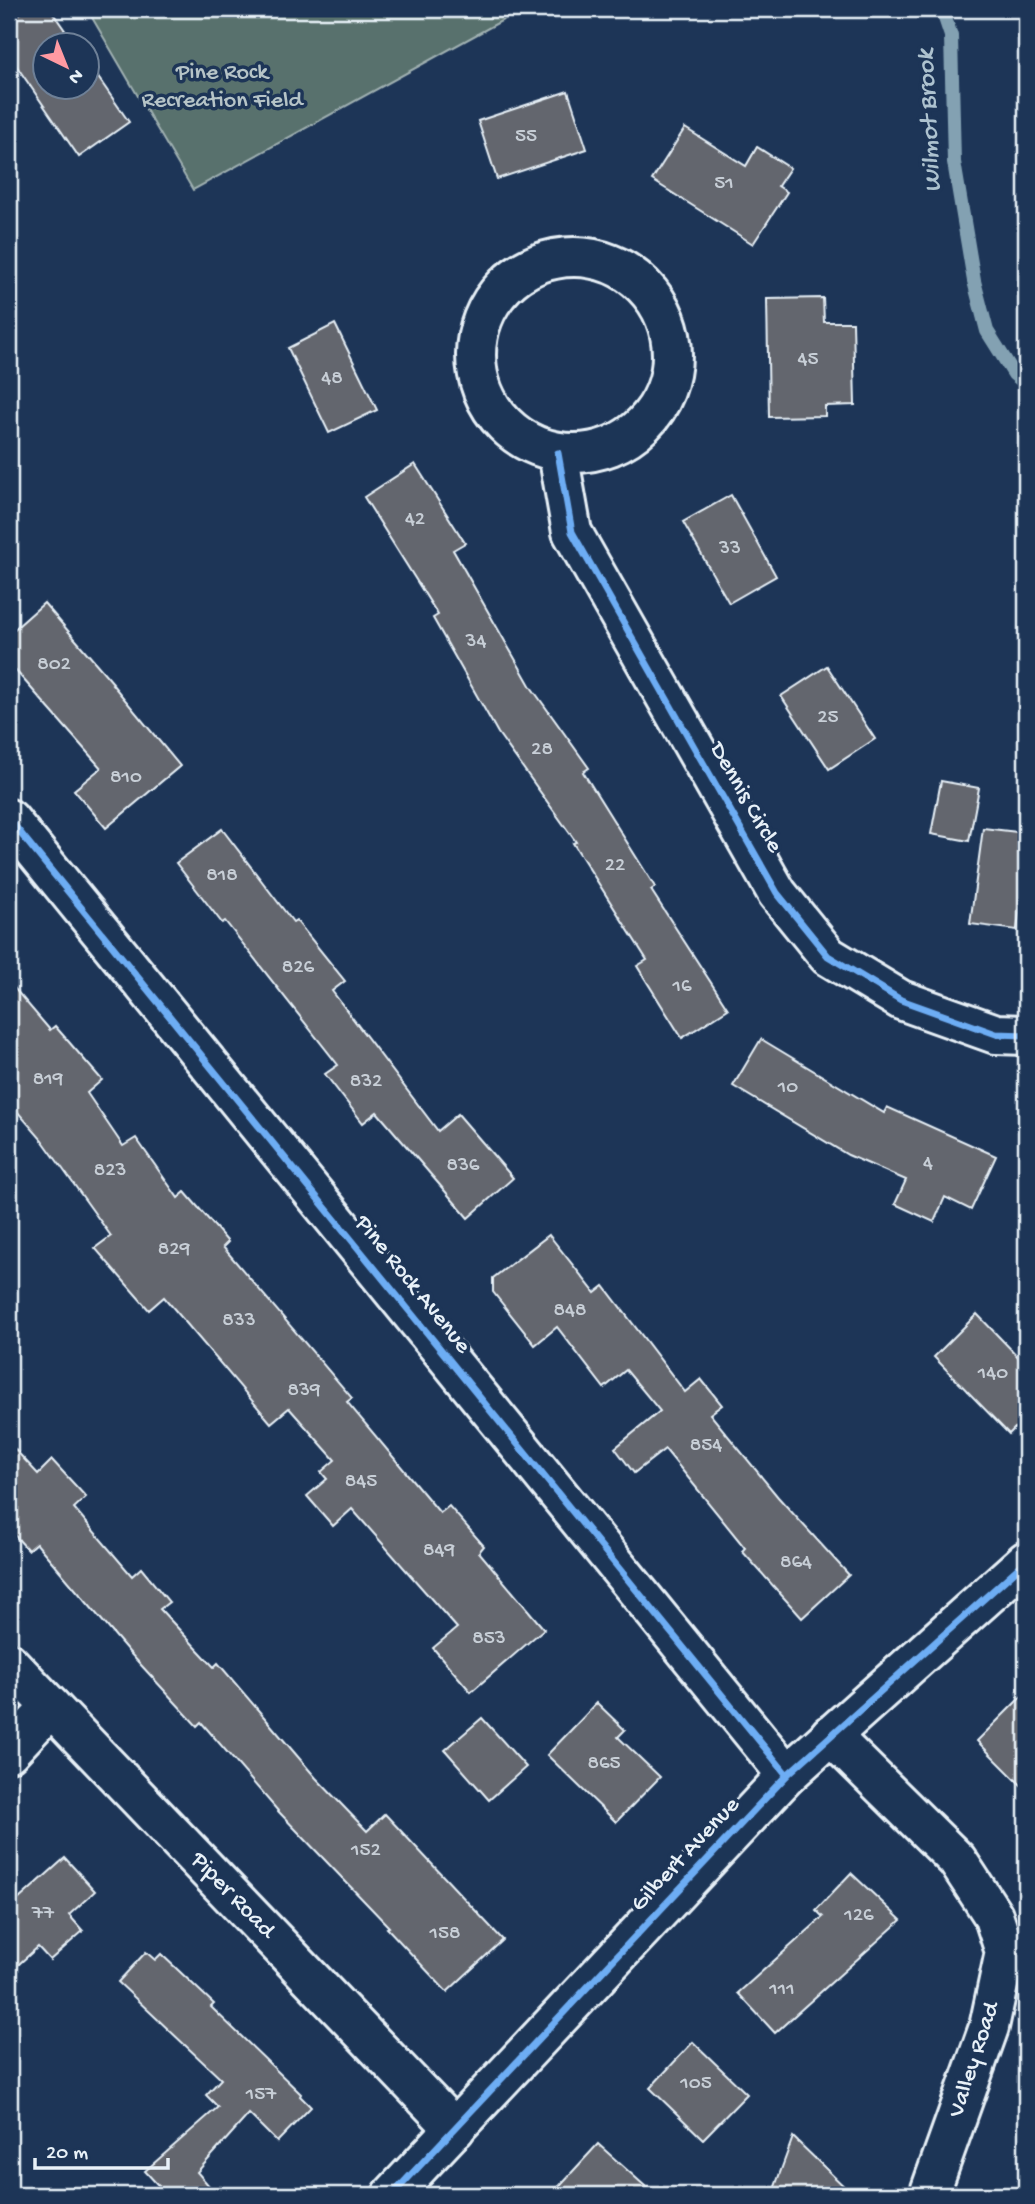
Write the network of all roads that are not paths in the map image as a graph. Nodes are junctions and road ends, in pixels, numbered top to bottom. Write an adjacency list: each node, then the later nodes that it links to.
1 (558, 453): 1 (street); 3 (street, Dennis Circle)
2 (9, 820): 9 (street, Pine Rock Avenue)
3 (1026, 1035)
4 (1026, 1560): 7 (street, Gilbert Avenue)
5 (9, 1663): 6 (street, Piper Road)
6 (51, 1707): 8 (street); 10 (street, Piper Road)
7 (830, 1735): 9 (street, Gilbert Avenue); 12 (street, Valley Road)
8 (9, 1752)
9 (787, 1775): 10 (street, Gilbert Avenue)
10 (455, 2129): 11 (street, Gilbert Avenue)
11 (392, 2195)
12 (929, 2195)

